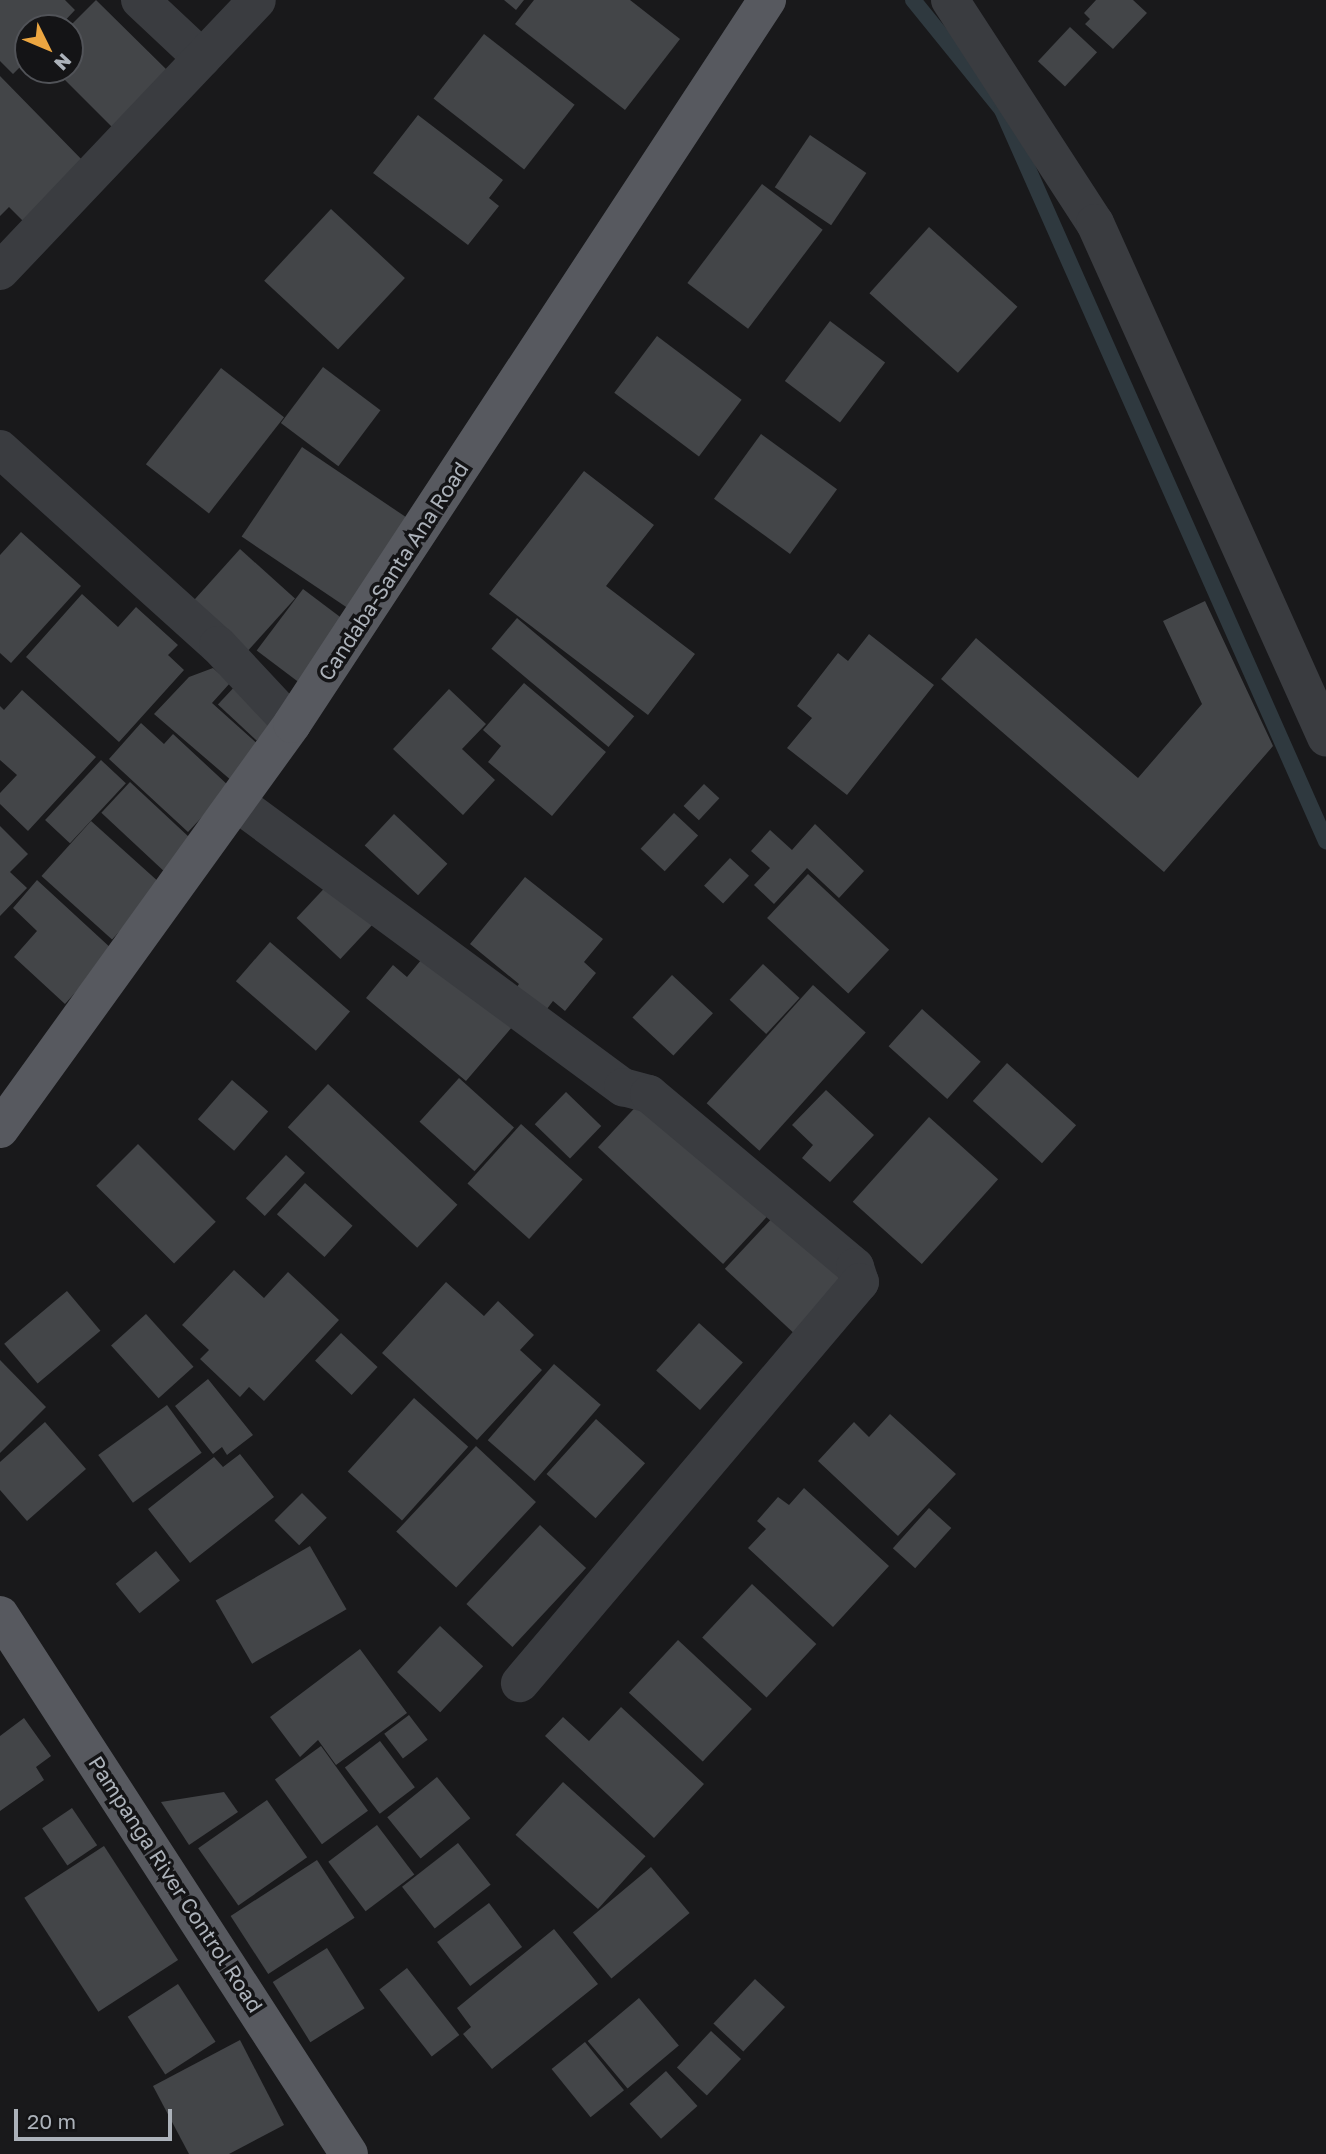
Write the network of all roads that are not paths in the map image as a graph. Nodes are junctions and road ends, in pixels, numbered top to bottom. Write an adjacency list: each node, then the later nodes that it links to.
1 (140, 0): 5 (street)
2 (257, 0): 5 (street)
3 (767, 0): 8 (main road, Candaba-Santa Ana Road)
4 (950, 0): 9 (street)
5 (202, 58): 6 (street)
6 (0, 271)
7 (0, 449): 8 (street)
8 (292, 724): 10 (main road, Candaba-Santa Ana Road)
9 (1326, 737)
10 (236, 802): 11 (main road, Candaba-Santa Ana Road); 13 (street)
11 (0, 1129)
12 (0, 1615): 14 (main road, Pampanga River Control Road)
13 (520, 1683)
14 (349, 2154)

